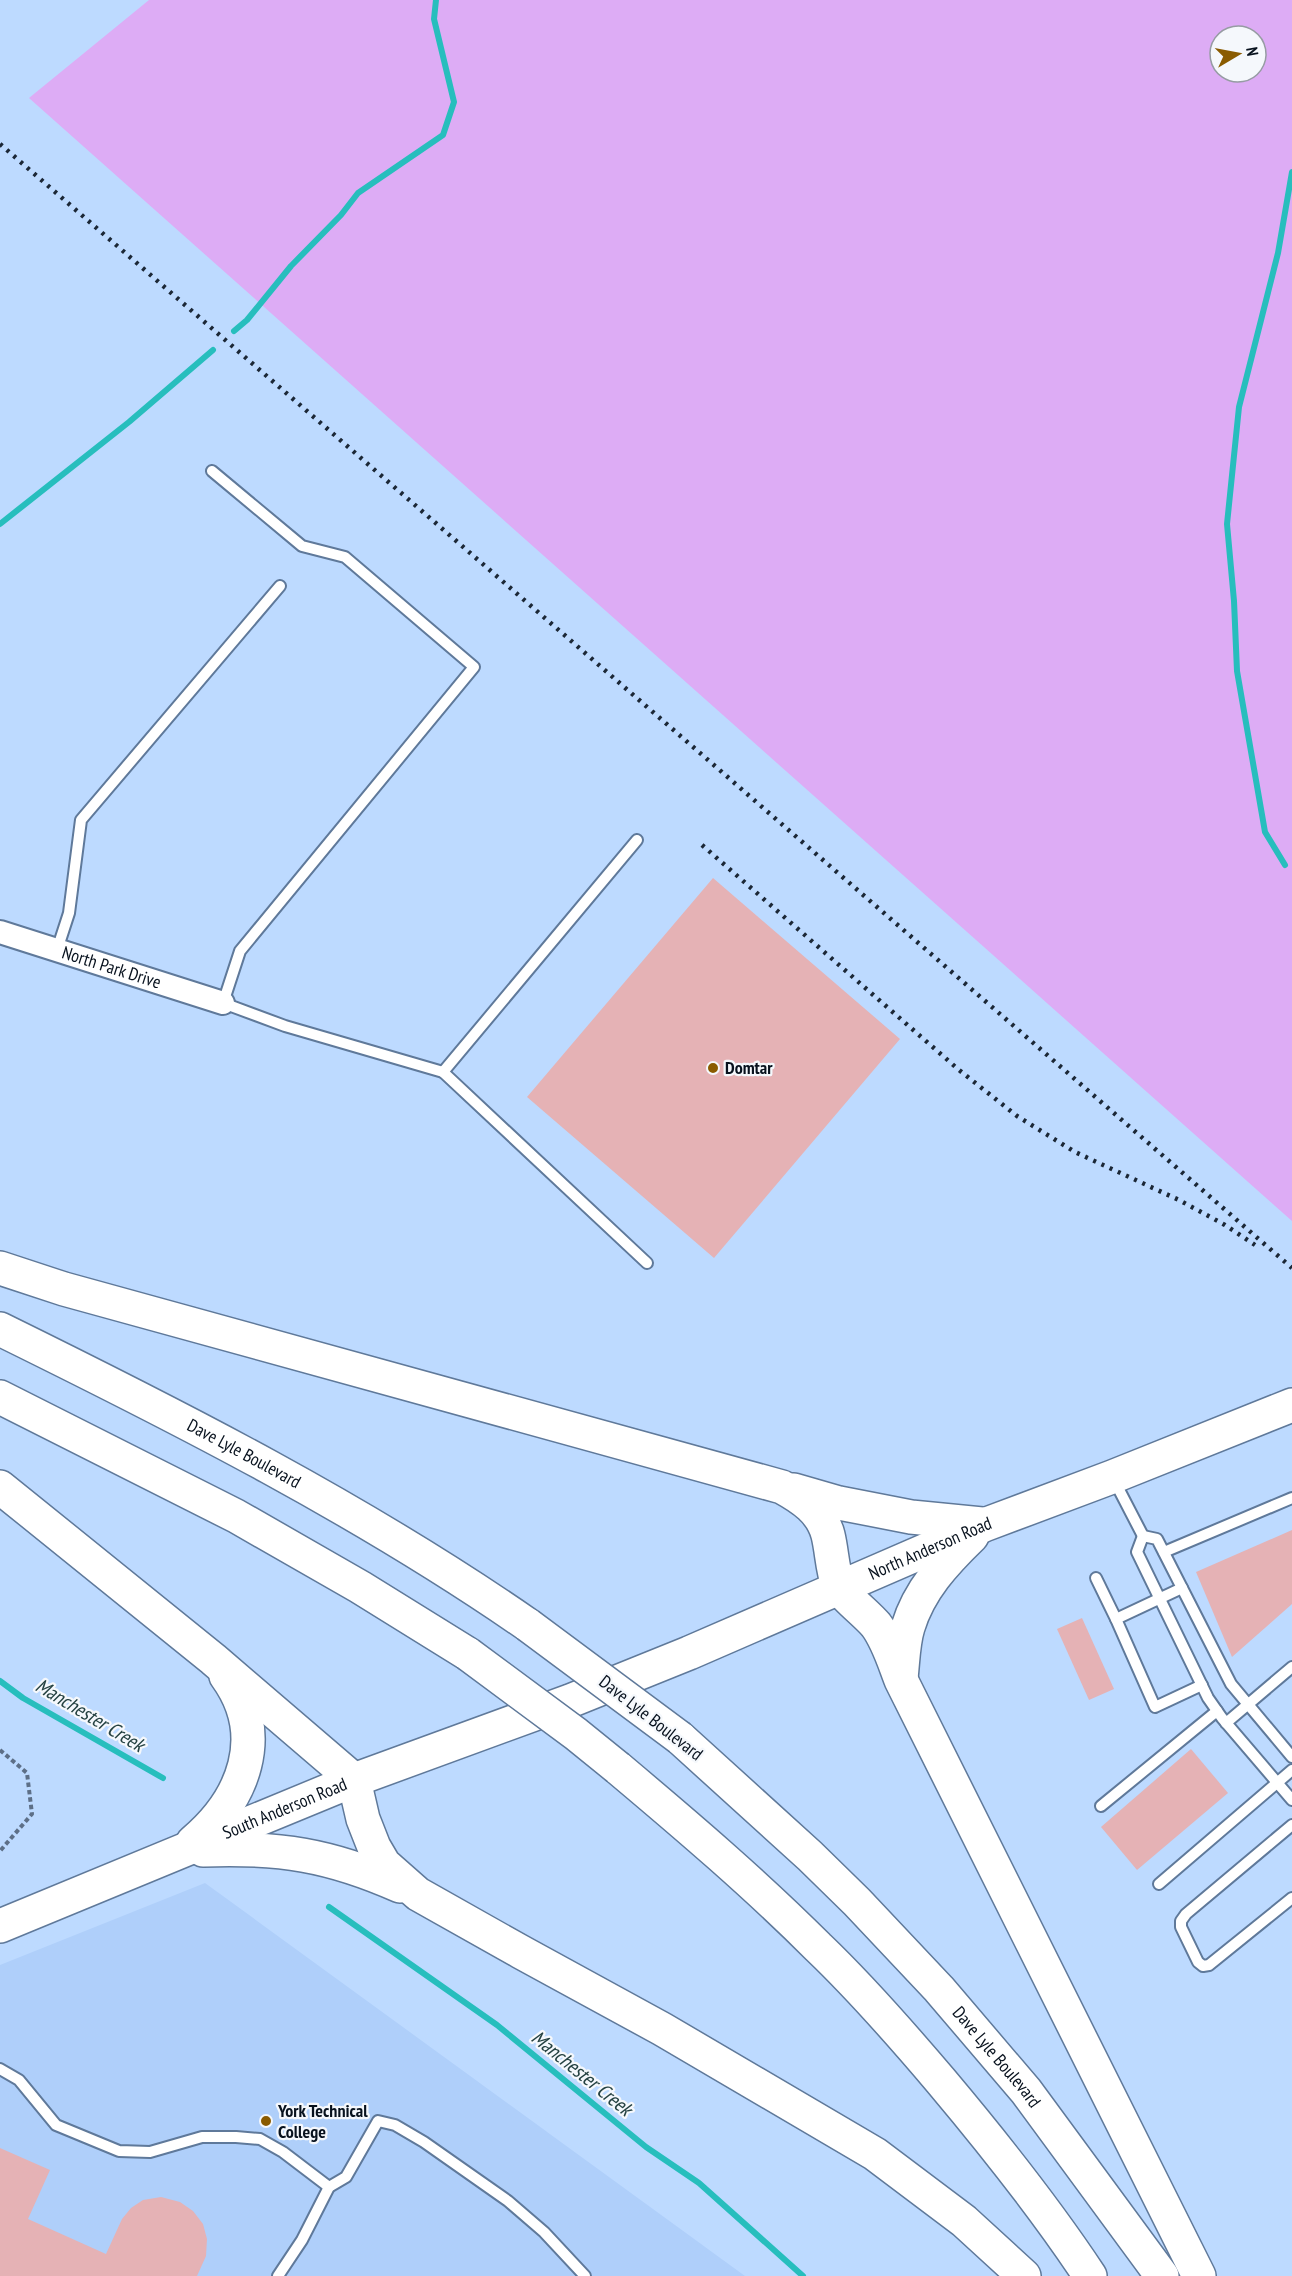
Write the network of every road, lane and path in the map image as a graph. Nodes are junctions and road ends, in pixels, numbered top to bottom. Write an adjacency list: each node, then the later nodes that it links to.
1 (212, 471): 6 (lane)
2 (280, 586): 5 (lane)
3 (637, 840): 7 (lane)
4 (0, 932): 5 (street, North Park Drive)
5 (57, 950): 6 (street, North Park Drive)
6 (223, 1003): 7 (lane)
7 (443, 1072): 8 (lane)
8 (647, 1263)
9 (0, 1268): 15 (main road)
10 (0, 1329): 53 (main road, Dave Lyle Boulevard, bridge)
11 (0, 1397): 52 (main road, bridge)
12 (1292, 1405): 13 (main road, North Anderson Road)
13 (1112, 1477): 17 (main road, North Anderson Road); 18 (lane)
14 (0, 1487): 25 (main road)
15 (782, 1487): 17 (main road); 21 (main road)
16 (1292, 1498): 19 (lane)
17 (984, 1525): 21 (main road, North Anderson Road); 27 (main road)
18 (1143, 1536): 19 (lane); 23 (lane)
19 (1164, 1552): 22 (lane)
20 (1096, 1578): 24 (lane)
21 (839, 1587): 27 (main road); 29 (main road, North Anderson Road)
22 (1182, 1588): 23 (lane); 30 (lane)
23 (1159, 1598): 24 (lane); 28 (lane)
24 (1116, 1619): 28 (lane)
25 (213, 1659): 36 (main road); 42 (main road)
26 (1292, 1667): 30 (lane)
27 (901, 1680): 54 (main road)
28 (1202, 1685): 31 (lane)
29 (570, 1701): 36 (main road, South Anderson Road)
30 (1248, 1706): 32 (lane); 34 (lane)
31 (1217, 1711): 32 (lane); 39 (lane)
32 (1226, 1723): 37 (lane)
33 (0, 1750): 41 (path)
34 (1290, 1750)
35 (1292, 1770): 37 (lane)
36 (354, 1780): 42 (main road, South Anderson Road); 44 (main road)
37 (1277, 1783): 38 (lane); 43 (lane)
38 (1292, 1800)
39 (1101, 1806)
40 (1292, 1825): 45 (lane)
41 (0, 1851)
42 (183, 1851): 44 (main road); 46 (main road, South Anderson Road)
43 (1159, 1884)
44 (418, 1894): 51 (main road)
45 (1292, 1898)
46 (0, 1926)
47 (0, 2069): 48 (lane)
48 (329, 2187): 49 (lane); 50 (lane)
49 (279, 2276)
50 (585, 2276)
51 (1024, 2276)
52 (1090, 2276)
53 (1162, 2276)
54 (1199, 2276)

